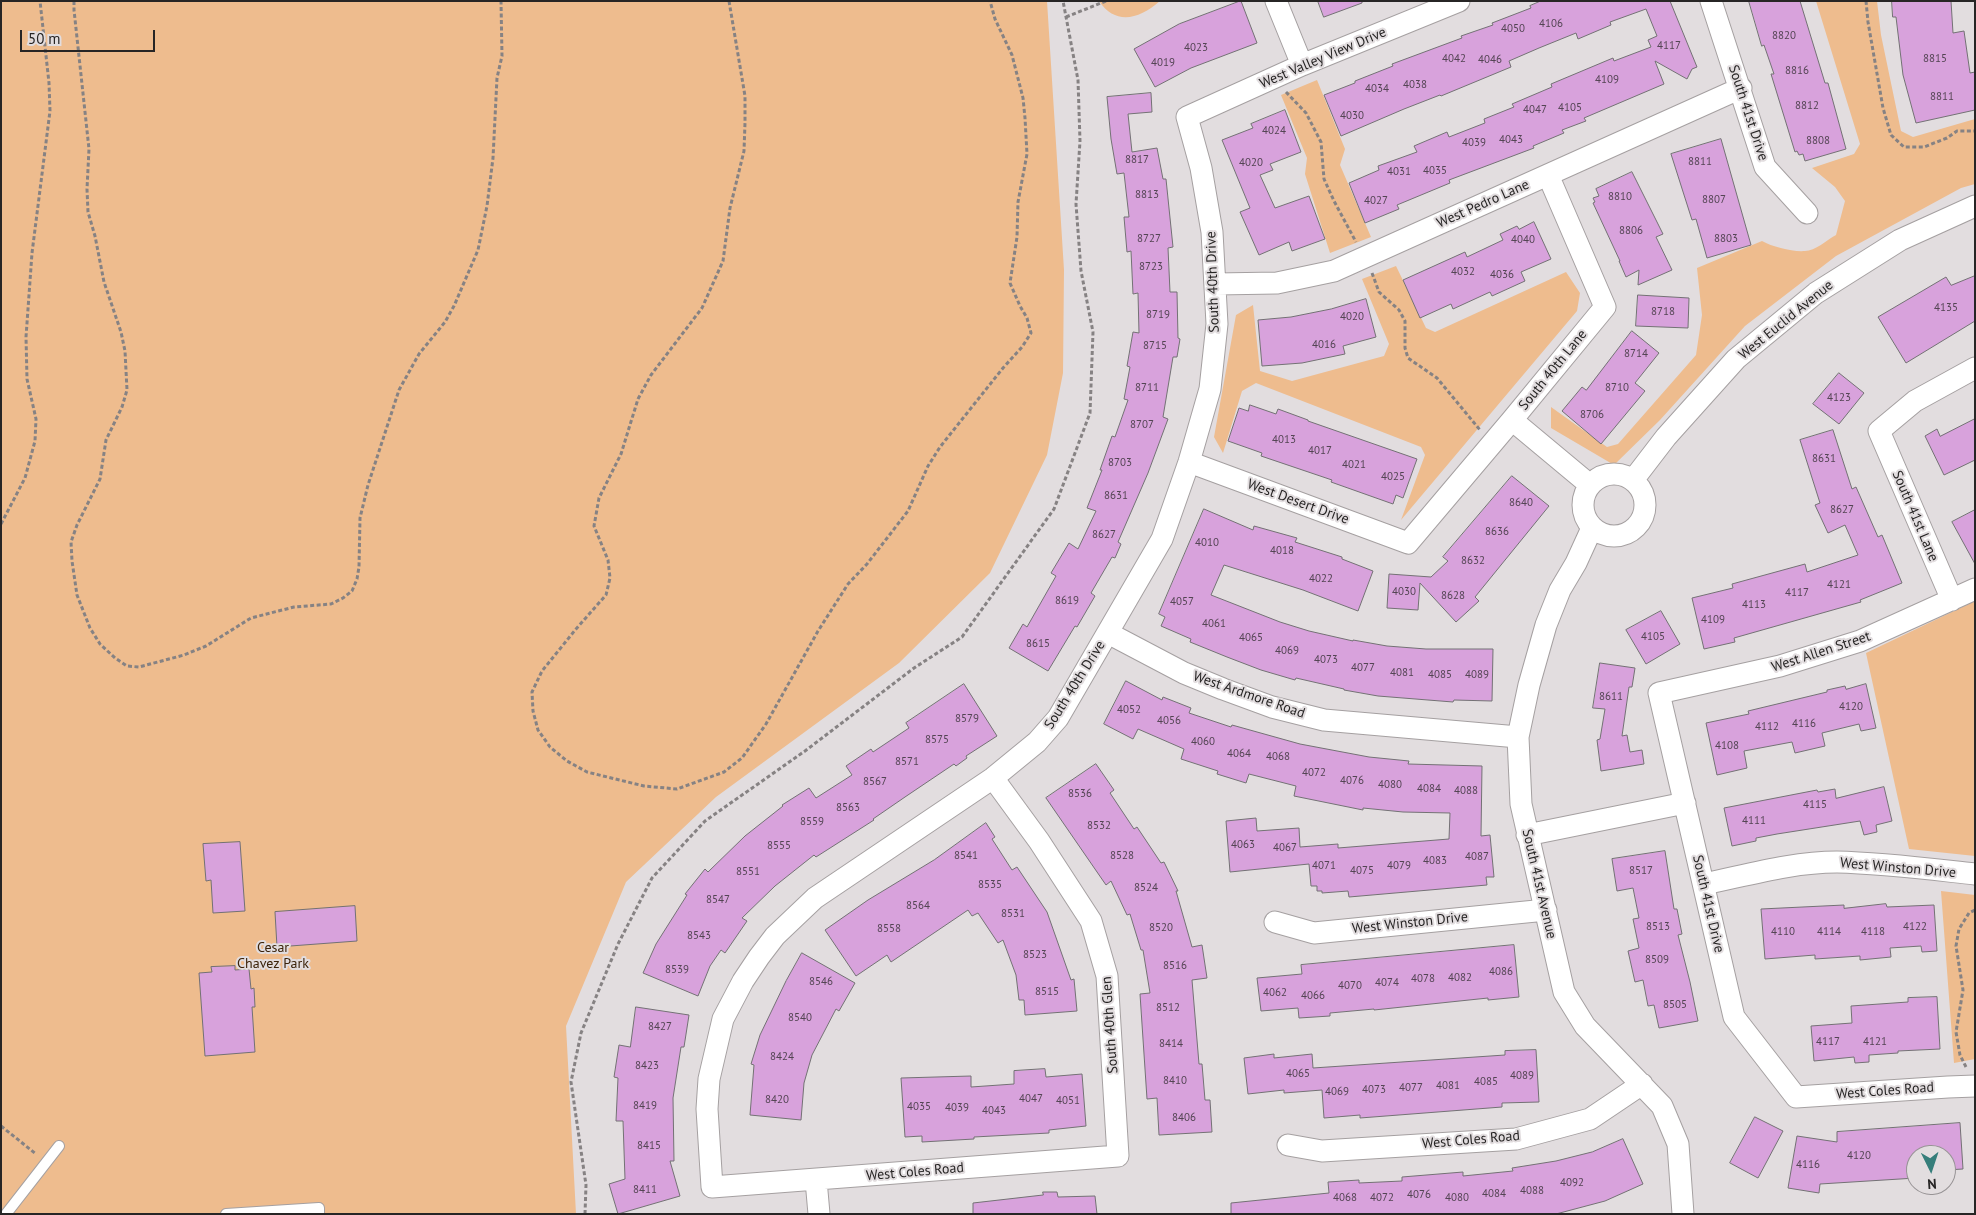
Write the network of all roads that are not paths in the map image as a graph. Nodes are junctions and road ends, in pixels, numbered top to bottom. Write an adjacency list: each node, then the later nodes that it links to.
1 (1276, 1): 4 (street)
2 (1460, 1): 4 (street, West Valley View Drive)
3 (1711, 1): 5 (street, South 41st Drive)
4 (1302, 65): 6 (street, West Valley View Drive)
5 (1741, 88): 7 (street, West Pedro Lane); 9 (street, South 41st Drive)
6 (1187, 117): 10 (street, South 40th Drive)
7 (1548, 175): 10 (street, West Pedro Lane); 12 (street, South 40th Lane)
8 (1975, 206): 14 (street, West Euclid Avenue)
9 (1807, 213)
10 (1216, 284): 13 (street, South 40th Drive)
11 (1975, 368): 19 (street, South 41st Lane)
12 (1512, 420): 15 (street); 17 (street, South 40th Lane)
13 (1189, 462): 17 (street, West Desert Drive); 20 (street, South 40th Drive)
14 (1633, 480): 15 (street); 16 (street)
15 (1590, 485): 16 (street)
16 (1592, 528): 22 (street, South 41st Avenue)
17 (1408, 543)
18 (1975, 589): 19 (street, West Allen Street)
19 (1952, 600): 21 (street, West Allen Street)
20 (1108, 633): 22 (street, West Ardmore Road); 23 (street, South 40th Drive)
21 (1659, 693): 24 (street, South 41st Drive)
22 (1518, 738): 25 (street, South 41st Avenue)
23 (993, 778): 35 (street, South 40th Glen); 37 (street, South 40th Drive)
24 (1685, 803): 25 (street); 27 (street, South 41st Drive)
25 (1527, 835): 28 (street, South 41st Avenue)
26 (1975, 874): 27 (street, West Winston Drive)
27 (1704, 884): 32 (street, South 41st Drive)
28 (1546, 910): 29 (street, West Winston Drive); 30 (street, South 41st Avenue)
29 (1274, 922)
30 (1642, 1084): 33 (street, West Coles Road); 42 (street, South 41st Avenue)
31 (1972, 1087): 32 (street, West Coles Road)
32 (1796, 1097)
33 (1288, 1145)
34 (59, 1146): 38 (lane)
35 (1118, 1156): 36 (street, West Coles Road)
36 (816, 1180): 37 (street, West Coles Road); 41 (street)
37 (712, 1188)
38 (6, 1214)
39 (226, 1214): 40 (lane)
40 (319, 1214)
41 (819, 1214)
42 (1683, 1214)

